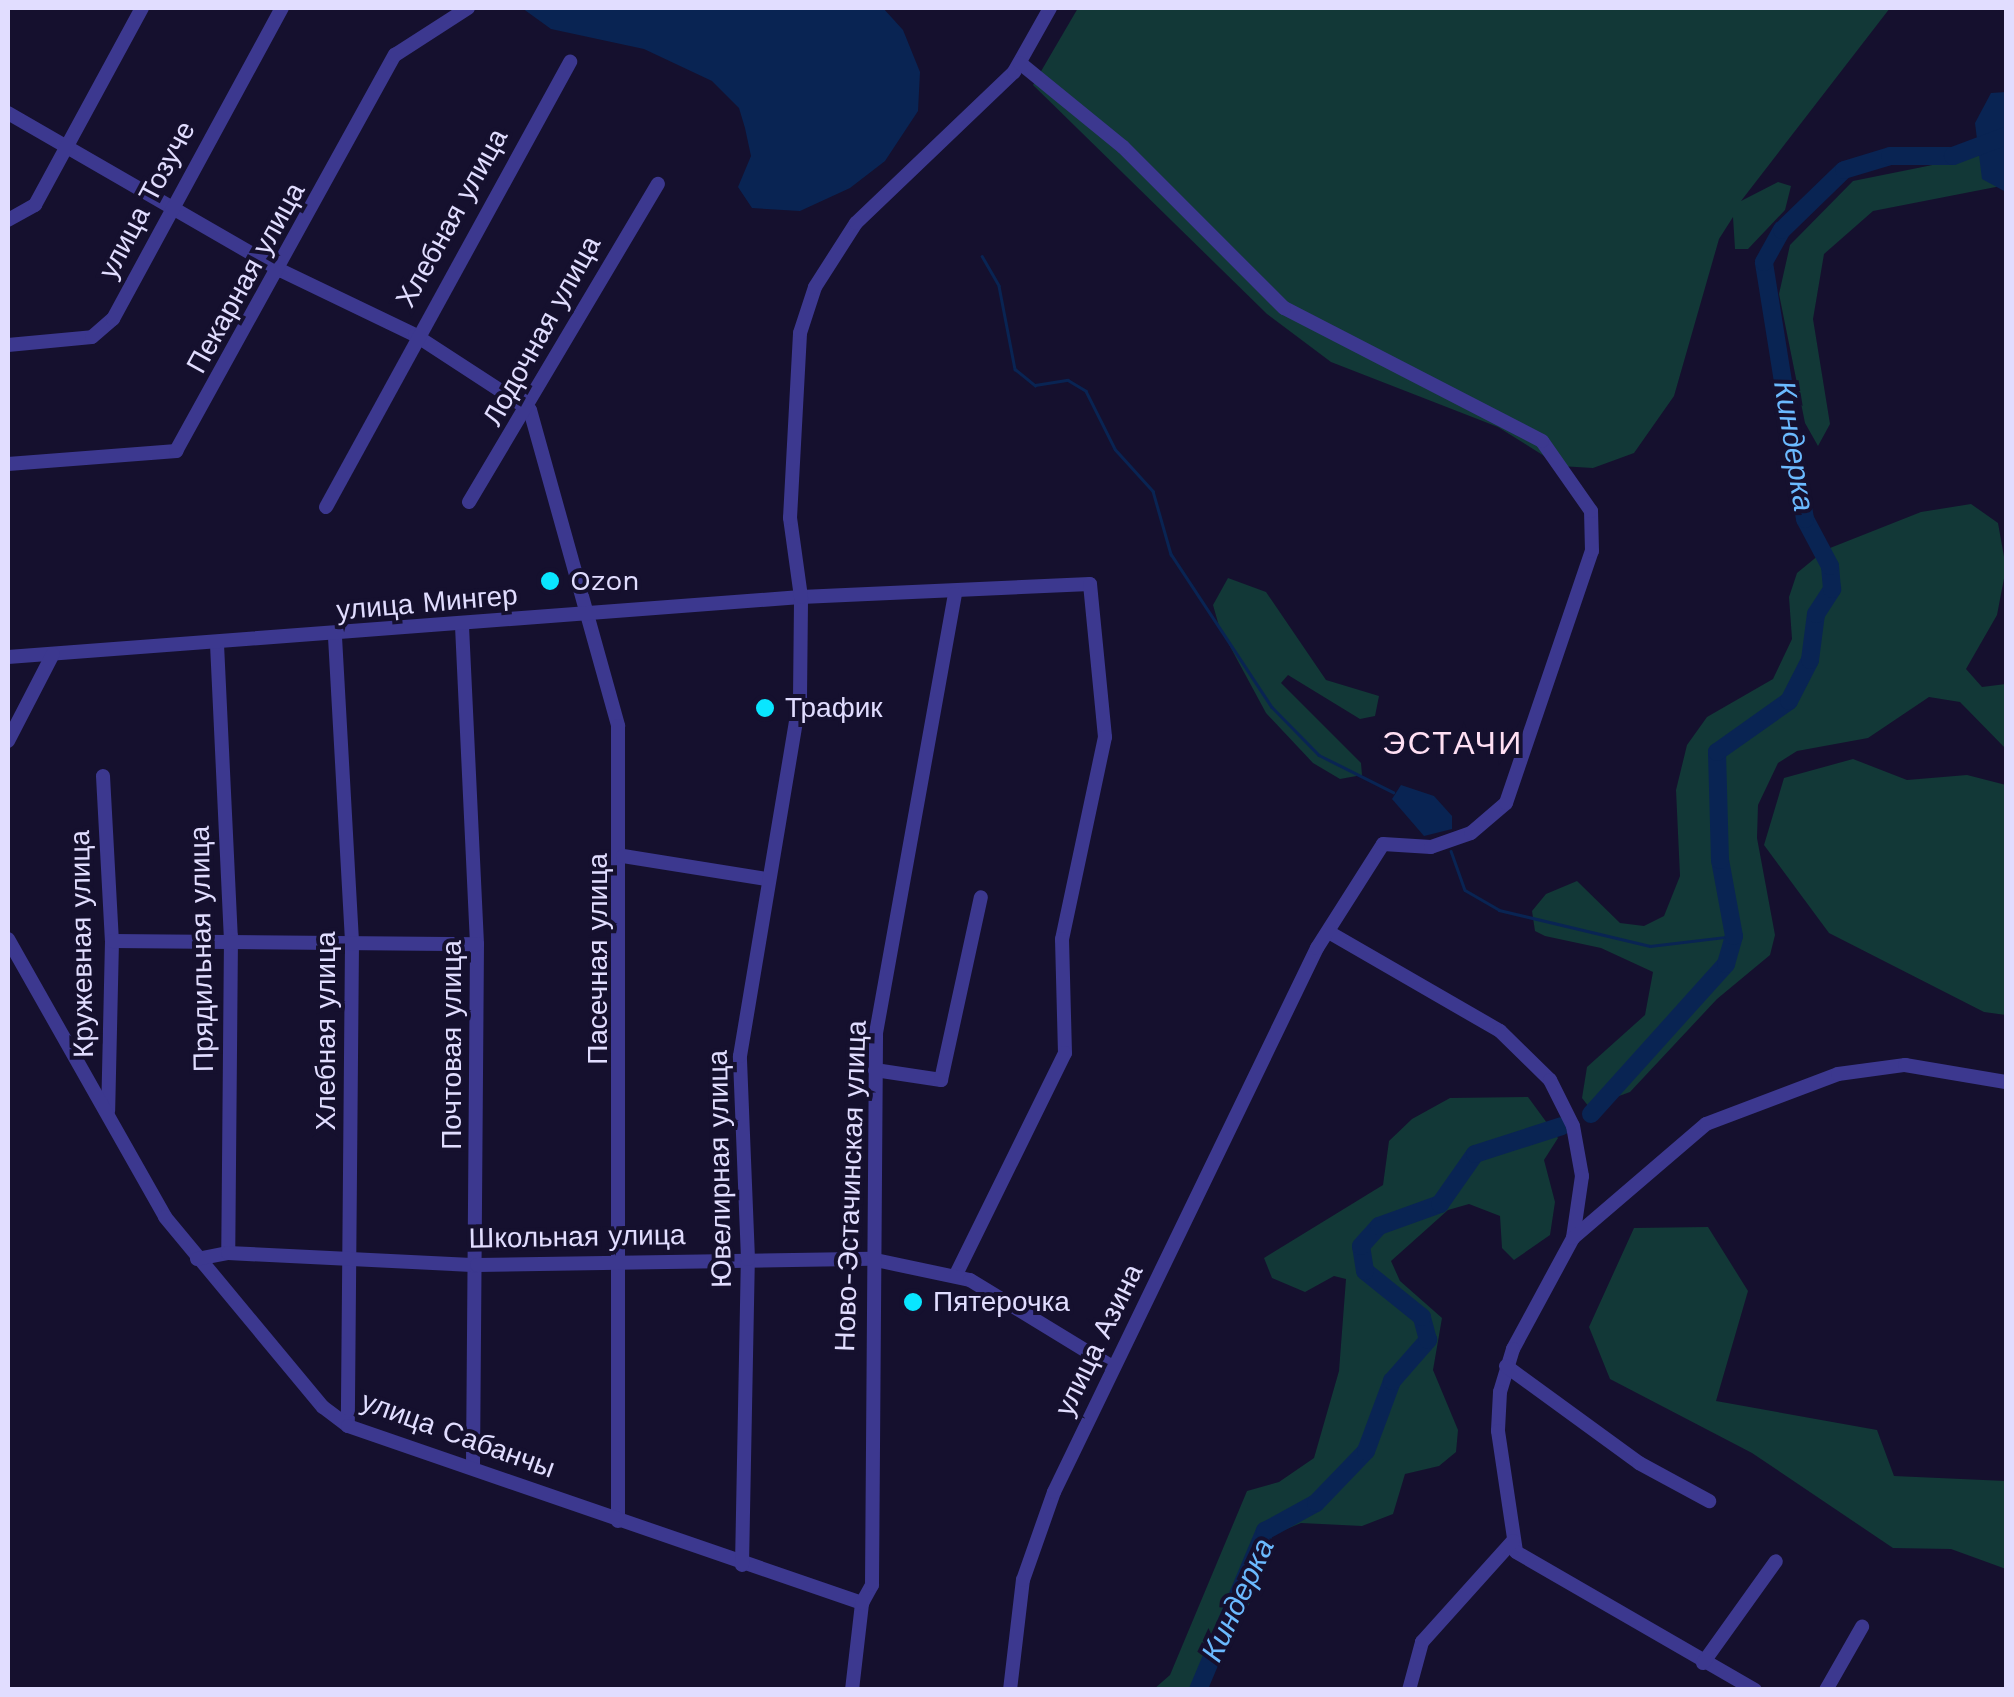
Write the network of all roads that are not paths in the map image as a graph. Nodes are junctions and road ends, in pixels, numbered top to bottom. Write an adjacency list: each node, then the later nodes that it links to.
1 (142, 8): 8 (street)
2 (282, 8): 10 (street, улица Тозуче)
3 (468, 8): 12 (street, Пекарная улица)
4 (1050, 8): 6 (street, Ювелирная улица)
5 (570, 62): 13 (street, Хлебная улица)
6 (1020, 63): 20 (street, Ювелирная улица); 32 (street, улица Азина)
7 (8, 114): 8 (street)
8 (70, 146): 10 (street); 11 (street)
9 (658, 184): 15 (street, Лодочная улица)
10 (172, 206): 12 (street); 14 (street, улица Тозуче)
11 (8, 220)
12 (282, 270): 13 (street); 16 (street, Пекарная улица)
13 (415, 334): 15 (street); 18 (street, Хлебная улица)
14 (8, 345)
15 (530, 410): 17 (street, Лодочная улица); 21 (street, Пасечная улица)
16 (8, 464)
17 (470, 502)
18 (326, 507)
19 (955, 594): 20 (street, улица Мингер); 38 (street, Ново-Эстачинская улица); 49 (street, улица Мингер)
20 (801, 598): 21 (street, улица Мингер); 30 (street, Ювелирная улица)
21 (584, 614): 22 (street, улица Мингер); 29 (street, Пасечная улица)
22 (462, 626): 23 (street, улица Мингер); 37 (street, Почтовая улица)
23 (335, 636): 24 (street, улица Мингер); 36 (street, Хлебная улица)
24 (217, 644): 25 (street, улица Мингер); 33 (street, Прядильная улица)
25 (53, 654): 26 (street, улица Мингер); 27 (street)
26 (8, 657)
27 (8, 741)
28 (103, 776): 35 (street, Кружевная улица)
29 (623, 856): 30 (street); 47 (street, Пасечная улица)
30 (766, 879): 45 (street, Ювелирная улица)
31 (981, 898): 38 (street)
32 (1332, 934): 41 (street); 50 (street, улица Азина)
33 (231, 936): 35 (street); 36 (street); 42 (street, Прядильная улица)
34 (8, 939): 40 (street, улица Сабанчы)
35 (112, 941): 40 (street, Кружевная улица)
36 (352, 943): 37 (street); 43 (street, Хлебная улица)
37 (477, 944): 48 (street, Почтовая улица)
38 (875, 1070): 46 (street, Ново-Эстачинская улица)
39 (2006, 1082): 41 (street)
40 (108, 1112): 44 (street, улица Сабанчы)
41 (1573, 1238): 51 (street)
42 (228, 1252): 43 (street, Школьная улица); 44 (street, Школьная улица)
43 (349, 1257): 48 (street, Школьная улица); 52 (street, Хлебная улица)
44 (197, 1259): 52 (street, улица Сабанчы)
45 (748, 1259): 46 (street, Школьная улица); 47 (street, Школьная улица); 58 (street, Ювелирная улица)
46 (870, 1259): 49 (street, Школьная улица); 59 (street, Ново-Эстачинская улица)
47 (624, 1262): 48 (street, Школьная улица); 55 (street, Пасечная улица)
48 (478, 1265): 53 (street, Почтовая улица)
49 (956, 1274): 50 (street)
50 (1111, 1366): 63 (street, улица Азина)
51 (1506, 1366): 54 (street); 56 (street)
52 (348, 1426): 53 (street, улица Сабанчы)
53 (472, 1464): 55 (street, улица Сабанчы)
54 (1709, 1502)
55 (618, 1521): 58 (street, улица Сабанчы)
56 (1513, 1542): 61 (street); 64 (street)
57 (1776, 1561): 61 (street)
58 (742, 1565): 59 (street, улица Сабанчы)
59 (862, 1603): 62 (street)
60 (1862, 1626): 66 (street)
61 (1703, 1664): 65 (street)
62 (852, 1690)
63 (1010, 1690)
64 (1409, 1690)
65 (1755, 1690)
66 (1826, 1690)

